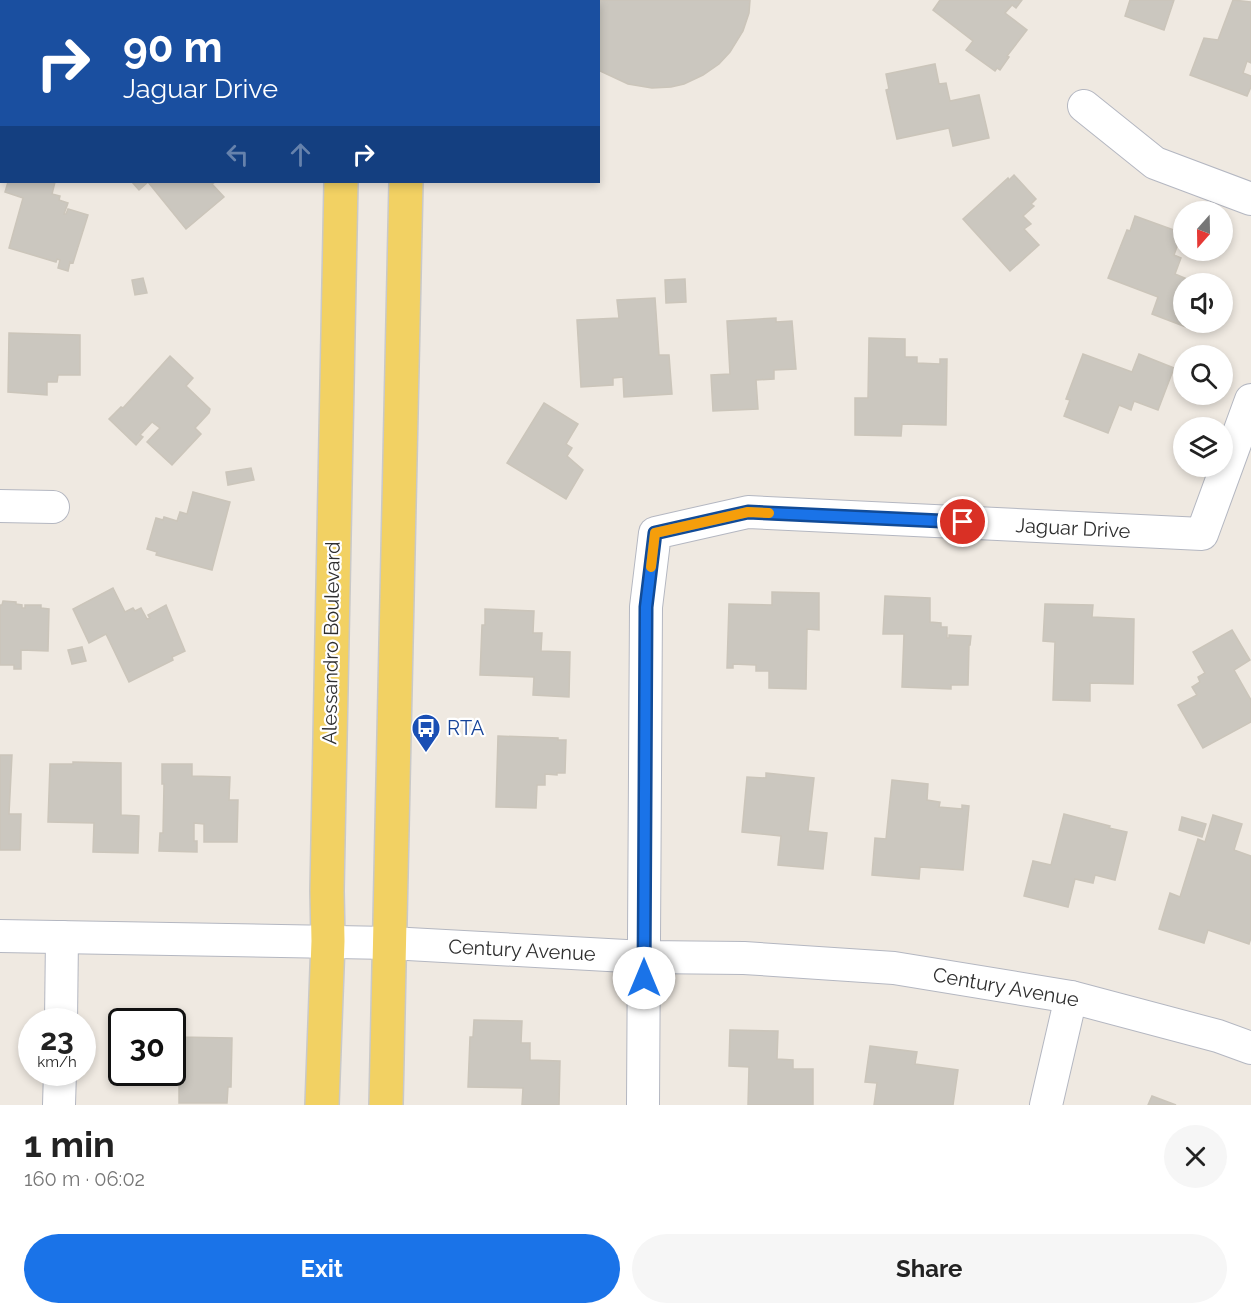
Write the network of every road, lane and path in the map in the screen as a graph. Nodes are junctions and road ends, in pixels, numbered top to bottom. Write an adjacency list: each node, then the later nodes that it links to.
1 (1084, 106): 4 (street)
2 (341, 183): 10 (main road, Alessandro Boulevard)
3 (406, 183): 11 (main road)
4 (1251, 199)
5 (1251, 400): 12 (street, Jaguar Drive)
6 (0, 506): 7 (street)
7 (53, 507)
8 (0, 936): 9 (street, Century Avenue)
9 (62, 937): 10 (street, Century Avenue); 14 (street)
10 (328, 941): 11 (street, Century Avenue); 18 (main road, Alessandro Boulevard)
11 (390, 943): 12 (street, Century Avenue); 19 (main road)
12 (644, 957): 13 (street, Century Avenue); 20 (street, Jaguar Drive)
13 (1071, 997): 15 (street, Century Avenue); 21 (street)
14 (61, 1008)
15 (1251, 1048)
16 (60, 1086): 17 (street)
17 (59, 1105)
18 (322, 1105)
19 (386, 1105)
20 (643, 1105)
21 (1046, 1105)

